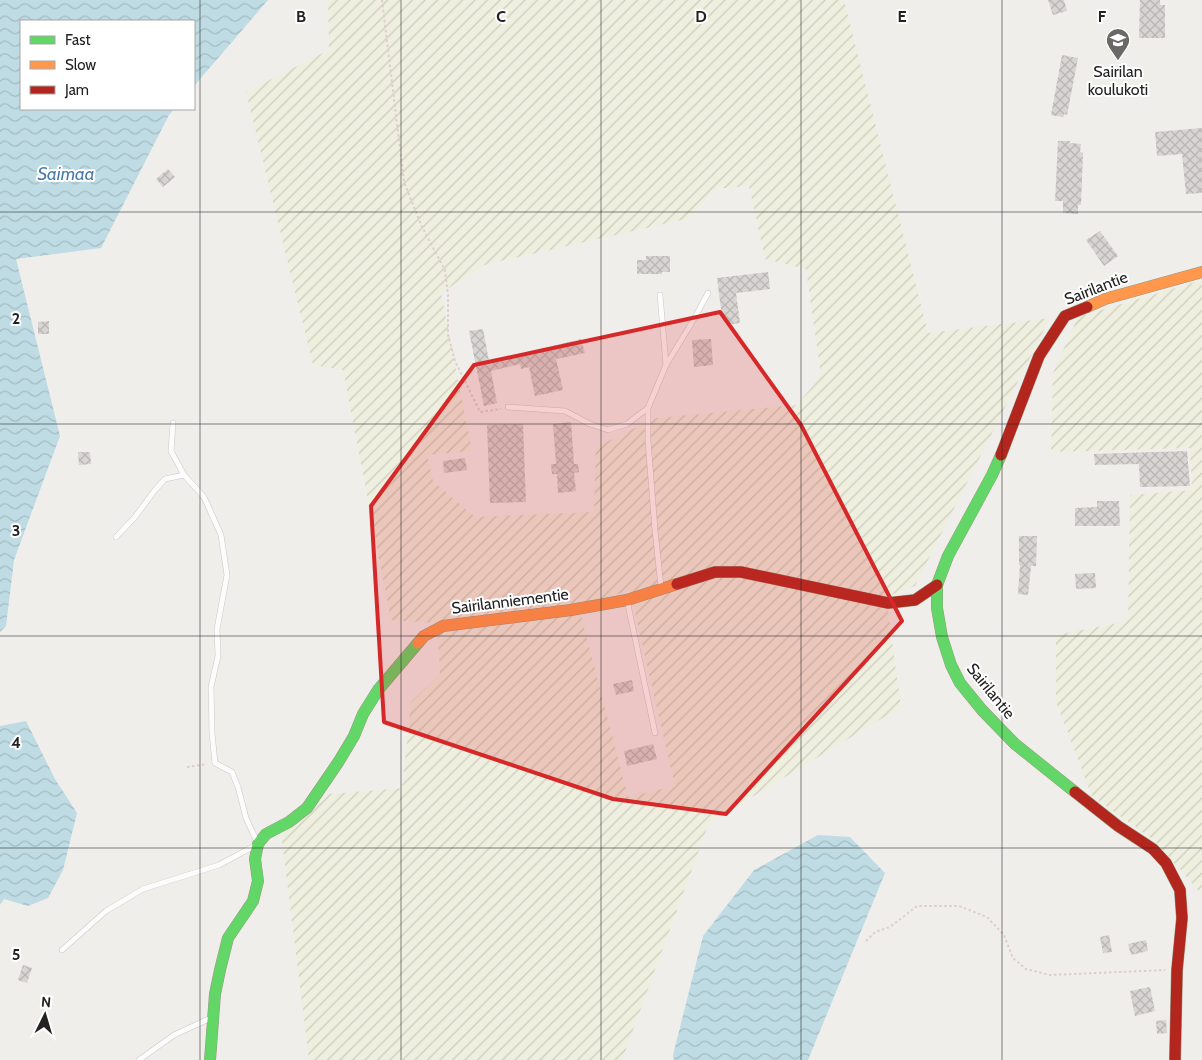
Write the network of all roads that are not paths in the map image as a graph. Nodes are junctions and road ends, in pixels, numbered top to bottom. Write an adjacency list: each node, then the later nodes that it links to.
1 (1202, 272): 10 (street, Sairilantie)
2 (708, 293): 4 (lane)
3 (660, 294): 4 (lane)
4 (666, 365): 6 (lane)
5 (508, 408): 6 (lane)
6 (648, 408): 11 (lane)
7 (173, 423): 8 (lane)
8 (184, 475): 9 (lane); 14 (lane)
9 (116, 537)
10 (937, 585): 11 (street, Sairilanniementie); 19 (street, Sairilantie)
11 (661, 588): 12 (street, Sairilanniementie)
12 (627, 600): 13 (lane); 14 (street, Sairilanniementie)
13 (655, 733)
14 (258, 844): 15 (lane); 16 (street)
15 (62, 950)
16 (213, 1017): 17 (lane); 18 (street)
17 (139, 1060)
18 (210, 1060)
19 (1175, 1060)

